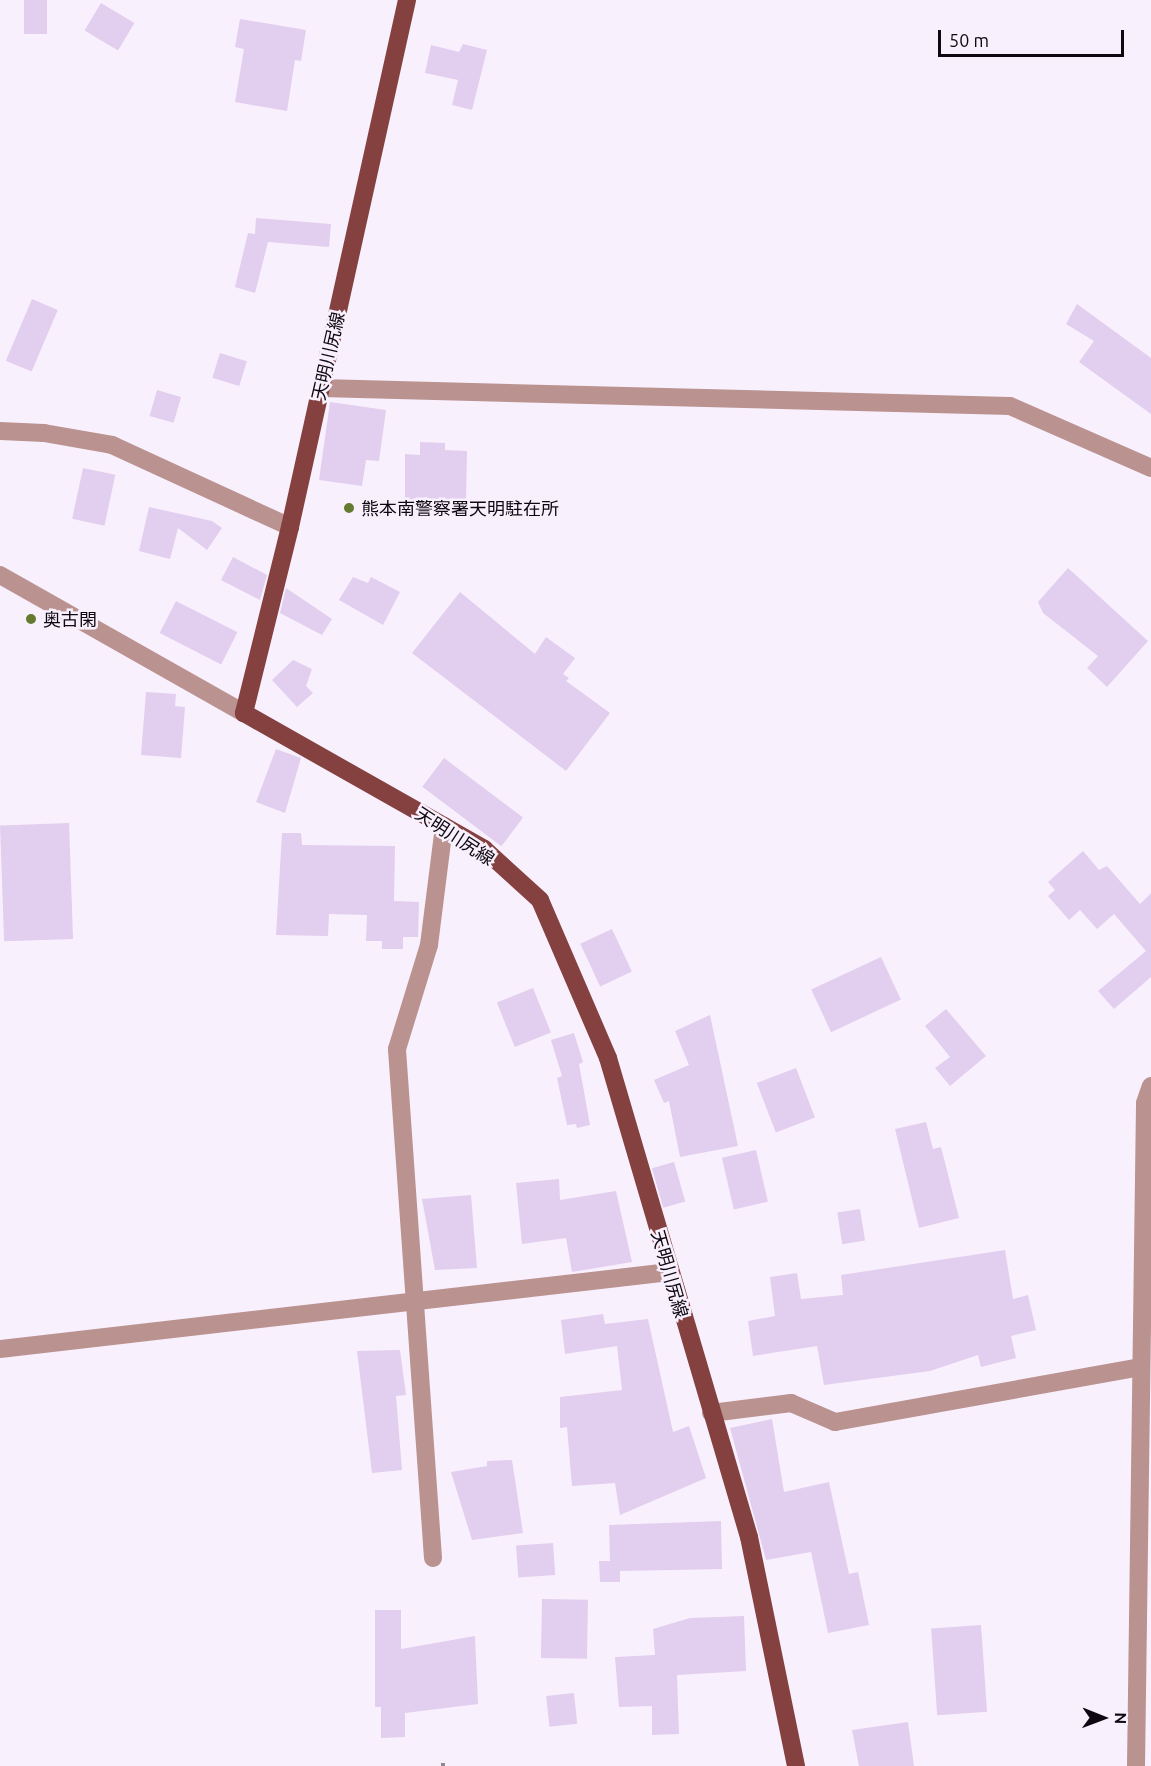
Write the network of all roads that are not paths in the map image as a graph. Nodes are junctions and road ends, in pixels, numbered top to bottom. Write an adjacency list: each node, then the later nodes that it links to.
1 (406, 0): 2 (main road, 天明川尻線)
2 (321, 388): 4 (street); 5 (main road, 天明川尻線)
3 (0, 430): 5 (street)
4 (1151, 468)
5 (290, 527): 7 (main road, 天明川尻線)
6 (0, 575): 7 (street)
7 (244, 713): 8 (main road, 天明川尻線)
8 (444, 826): 10 (main road, 天明川尻線); 11 (street)
9 (1151, 1086): 13 (street)
10 (669, 1272): 11 (street); 15 (main road, 天明川尻線)
11 (415, 1303): 12 (street); 16 (street)
12 (0, 1349)
13 (1140, 1367): 14 (street); 15 (street)
14 (1147, 1394): 18 (street)
15 (711, 1413): 17 (main road, 天明川尻線)
16 (433, 1558)
17 (796, 1766)
18 (1136, 1766)

